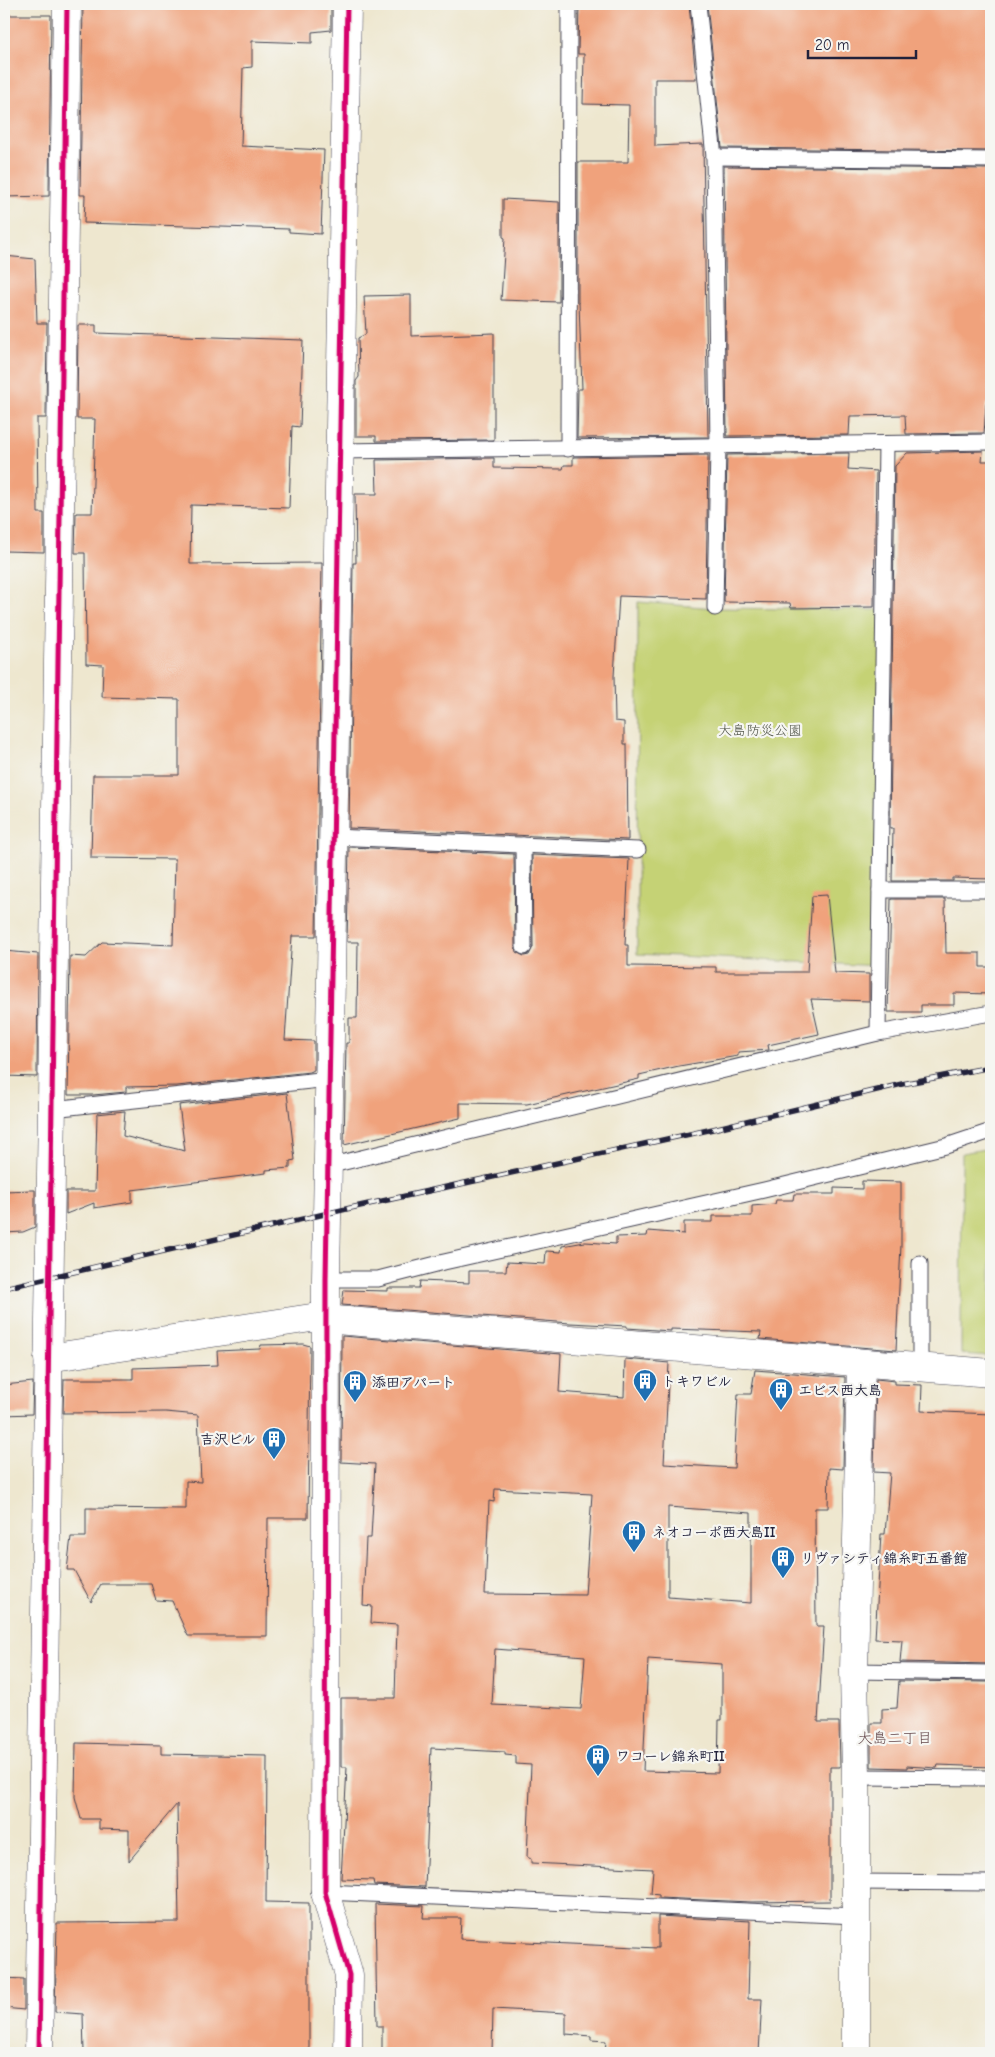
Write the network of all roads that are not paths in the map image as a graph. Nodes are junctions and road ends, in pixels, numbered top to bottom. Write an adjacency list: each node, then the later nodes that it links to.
1 (67, 4): 22 (street)
2 (347, 4): 11 (street)
3 (569, 4): 10 (lane)
4 (698, 4): 5 (lane)
5 (714, 157): 6 (lane); 9 (lane)
6 (991, 160)
7 (991, 442): 8 (lane)
8 (886, 444): 9 (lane); 16 (lane)
9 (718, 446): 10 (lane); 12 (lane)
10 (568, 449): 11 (lane)
11 (340, 451): 13 (street)
12 (715, 608)
13 (333, 836): 14 (lane); 21 (street)
14 (523, 845): 15 (lane); 18 (lane)
15 (638, 850)
16 (880, 890): 17 (lane); 20 (lane)
17 (991, 890)
18 (524, 947)
19 (991, 1013): 20 (lane)
20 (878, 1033): 24 (lane)
21 (329, 1079): 22 (lane); 24 (street)
22 (52, 1109): 28 (street)
23 (991, 1132): 26 (lane)
24 (328, 1166): 26 (street)
25 (920, 1263): 30 (lane)
26 (326, 1279): 27 (street)
27 (325, 1320): 28 (street); 29 (street); 38 (street)
28 (48, 1358): 40 (street)
29 (861, 1363): 30 (street); 32 (street)
30 (920, 1368): 31 (street)
31 (991, 1373)
32 (854, 1672): 33 (lane); 34 (street)
33 (991, 1673)
34 (856, 1777): 35 (lane); 36 (street)
35 (991, 1778)
36 (856, 1882): 37 (lane); 39 (street)
37 (991, 1883)
38 (325, 1892): 39 (lane); 41 (street)
39 (856, 1916): 42 (street)
40 (39, 2053)
41 (348, 2053)
42 (856, 2053)

